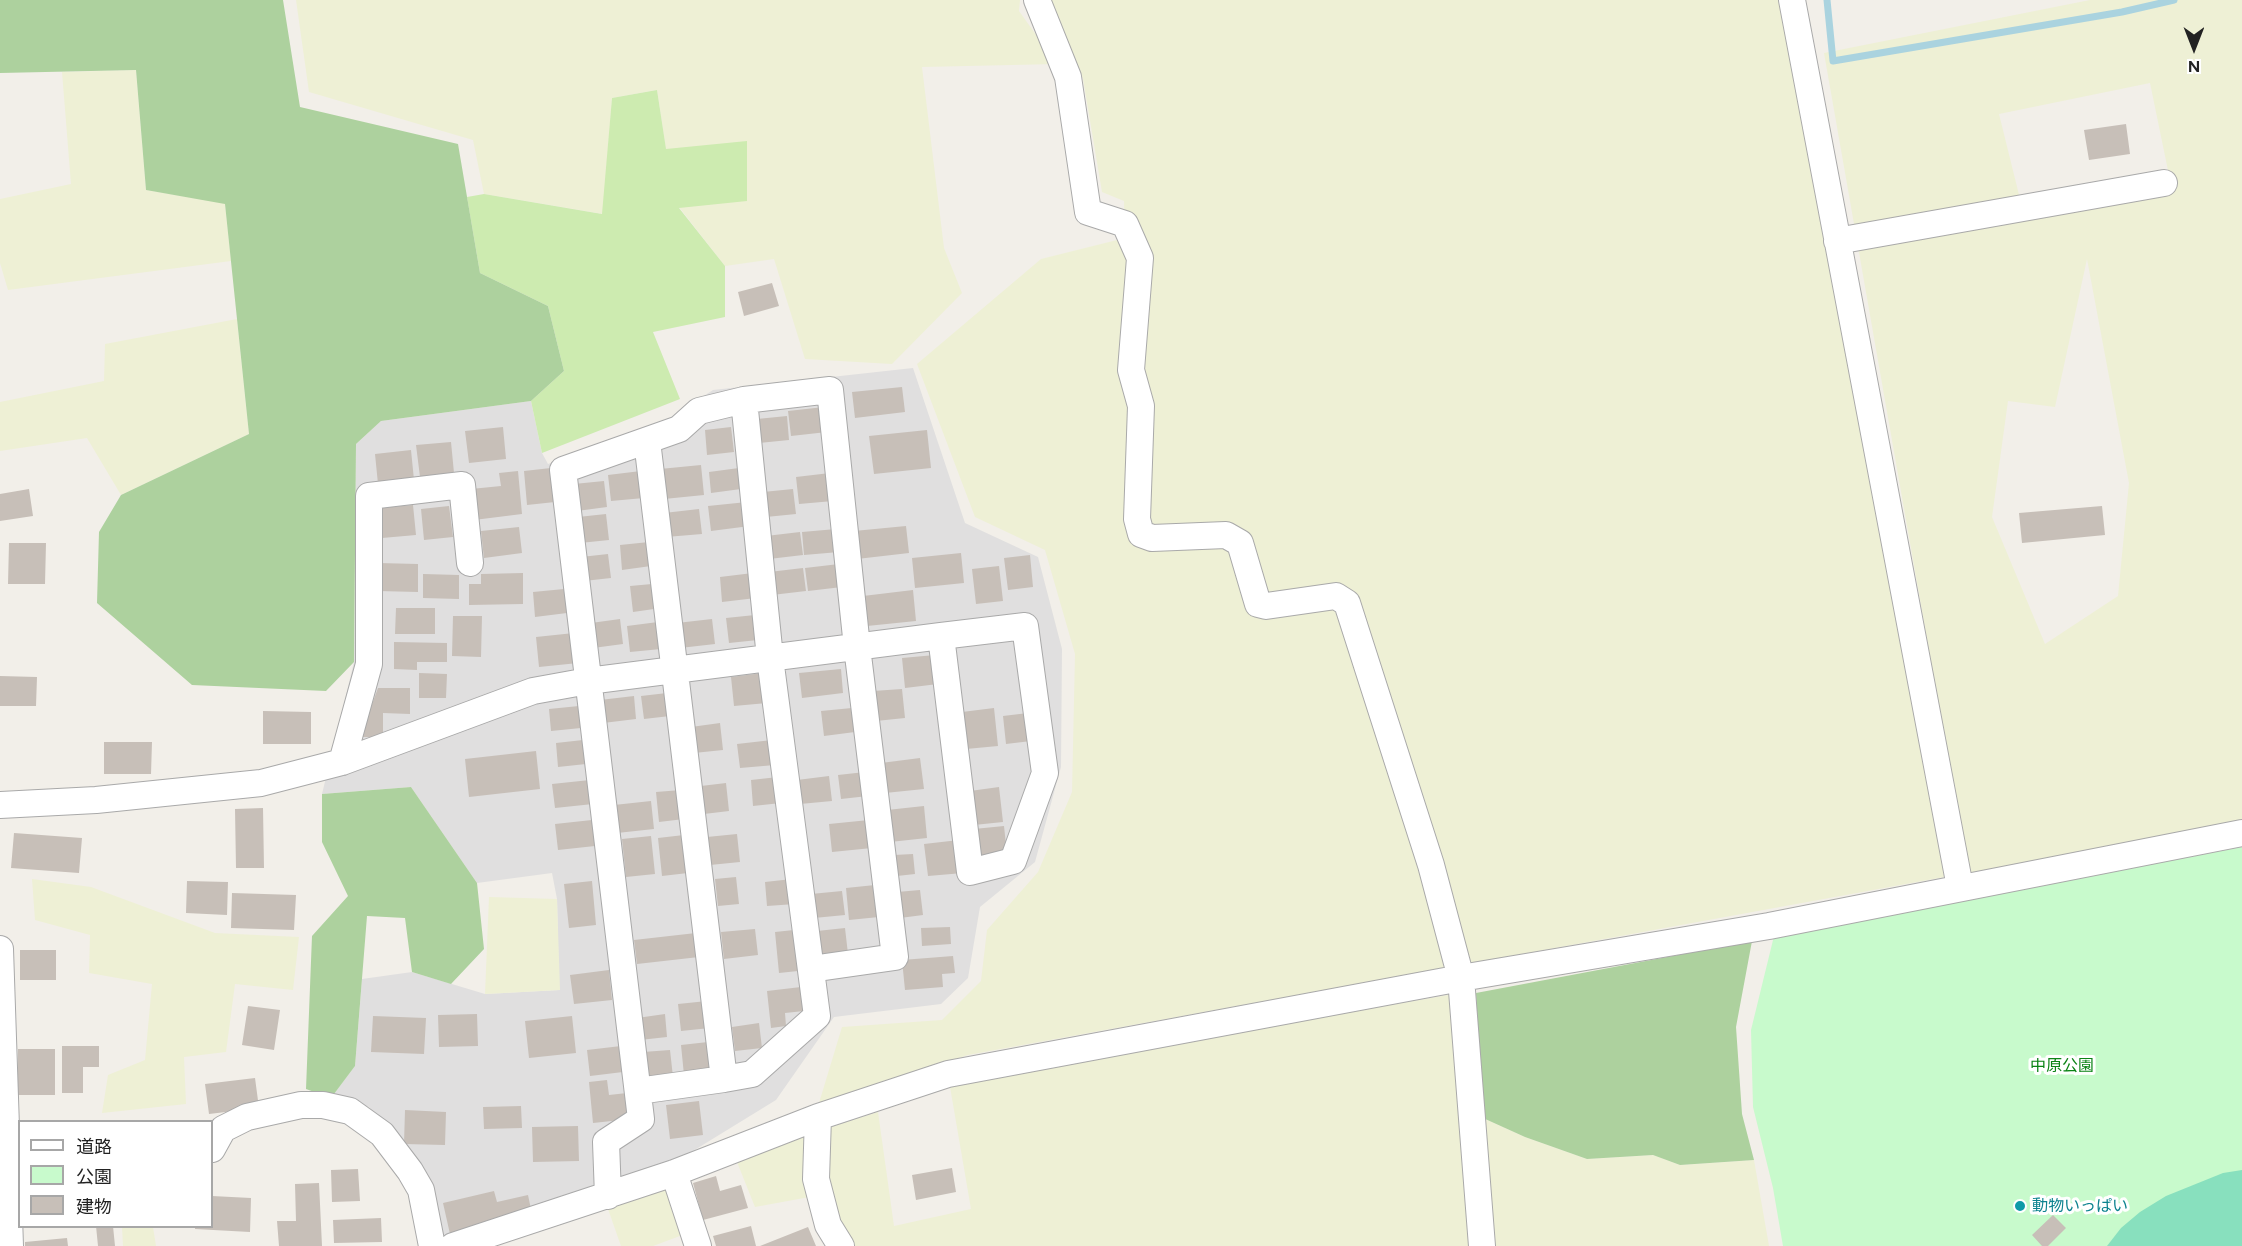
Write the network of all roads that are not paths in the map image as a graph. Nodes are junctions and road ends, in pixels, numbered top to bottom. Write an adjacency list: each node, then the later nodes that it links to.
1 (1037, 0): 19 (street)
2 (1792, 0): 4 (street)
3 (2164, 183): 4 (street)
4 (1837, 241): 16 (street)
5 (744, 400): 6 (street); 9 (street); 10 (street)
6 (647, 441): 11 (street); 12 (street)
7 (470, 563): 13 (street)
8 (941, 636): 8 (street); 9 (street)
9 (857, 647): 10 (street); 18 (street)
10 (770, 658): 11 (street); 18 (street)
11 (674, 670): 12 (street); 20 (street)
12 (588, 681): 13 (street); 21 (street)
13 (342, 762): 14 (street)
14 (0, 805)
15 (2242, 833): 16 (street)
16 (1960, 887): 19 (street)
17 (0, 949): 26 (street)
18 (811, 969): 20 (street)
19 (1461, 978): 22 (street); 32 (street)
20 (724, 1079): 21 (street)
21 (638, 1090): 25 (street)
22 (818, 1117): 24 (street); 31 (street)
23 (213, 1147): 28 (street)
24 (674, 1173): 25 (street); 30 (street)
25 (608, 1196): 29 (street)
26 (14, 1204): 27 (street)
27 (7, 1237)
28 (432, 1246)
29 (453, 1246)
30 (698, 1246)
31 (841, 1246)
32 (1482, 1246)

